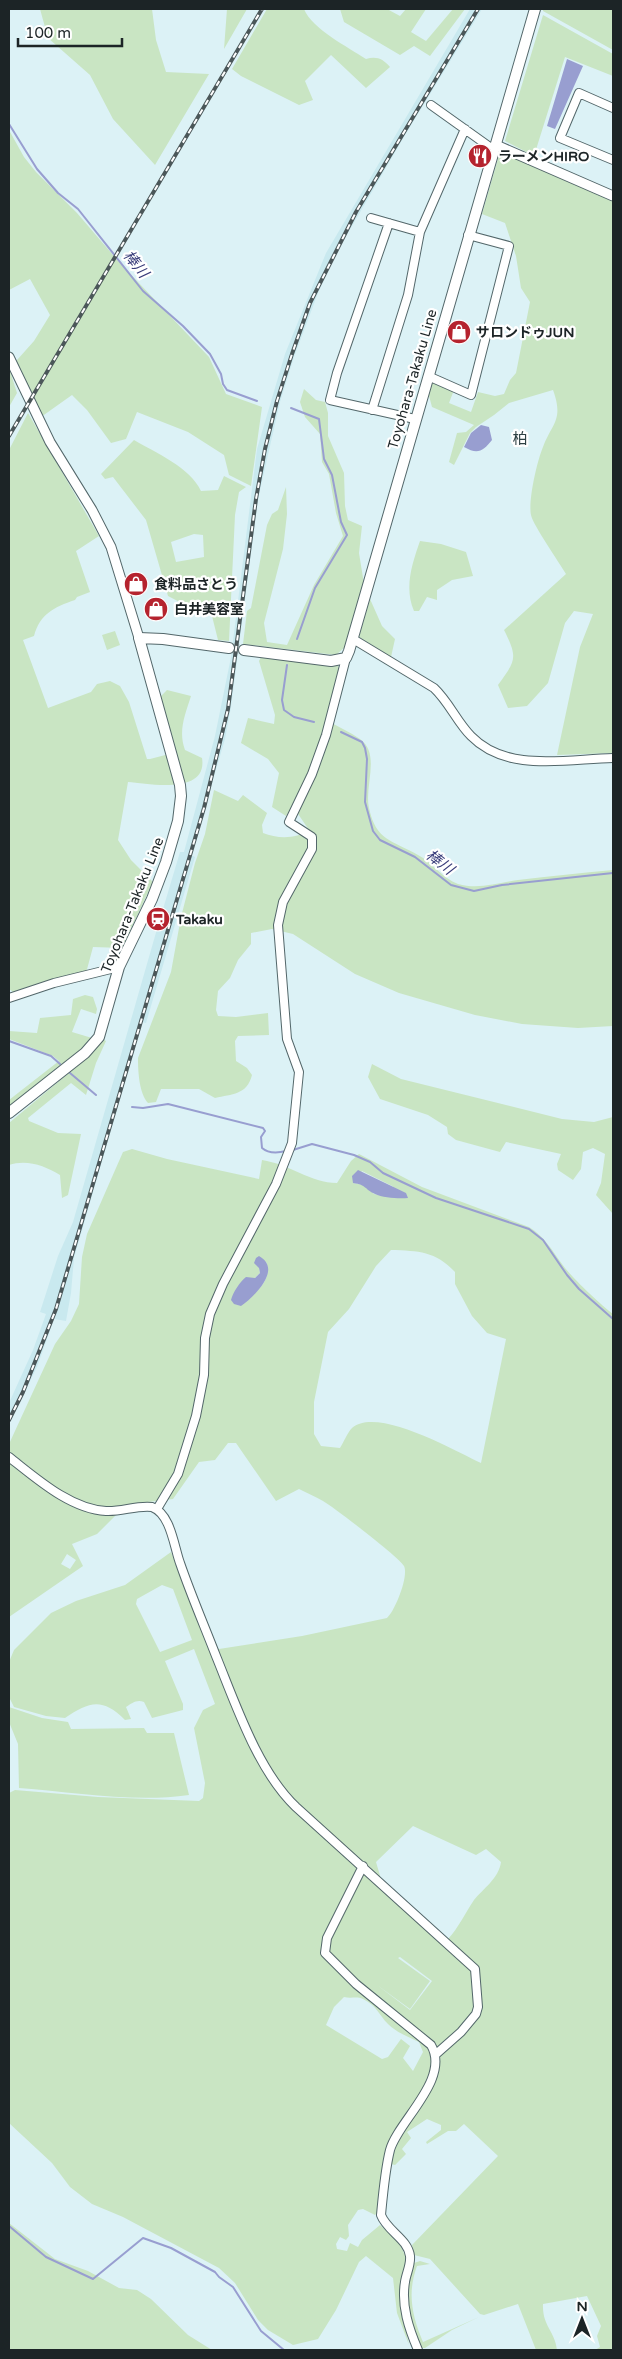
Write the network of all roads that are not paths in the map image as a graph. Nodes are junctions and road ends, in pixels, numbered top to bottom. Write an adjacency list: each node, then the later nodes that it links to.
1 (535, 9): 5 (main road, Toyohara-Takaku Line)
2 (431, 105): 4 (street)
3 (613, 108): 6 (street)
4 (465, 129): 5 (street); 10 (street)
5 (495, 147): 7 (street); 11 (main road, Toyohara-Takaku Line)
6 (613, 160)
7 (613, 196)
8 (372, 218): 9 (street)
9 (389, 223): 10 (street); 14 (street)
10 (420, 232): 14 (street)
11 (468, 234): 13 (main road, Toyohara-Takaku Line); 13 (street)
12 (9, 357): 16 (street)
13 (428, 376): 15 (main road, Toyohara-Takaku Line)
14 (372, 410): 15 (street)
15 (415, 419): 17 (main road, Toyohara-Takaku Line)
16 (139, 638): 18 (main road); 22 (main road, Toyohara-Takaku Line)
17 (353, 639): 20 (main road, Toyohara-Takaku Line); 21 (street)
18 (229, 648)
19 (244, 650): 20 (main road)
20 (346, 658): 26 (street)
21 (613, 758)
22 (119, 967): 23 (street); 24 (main road, Toyohara-Takaku Line)
23 (9, 998)
24 (9, 1113)
25 (9, 1457): 26 (street)
26 (157, 1509): 27 (street)
27 (363, 1866): 28 (street); 28 (street)
28 (435, 2055): 29 (street)
29 (418, 2350)

